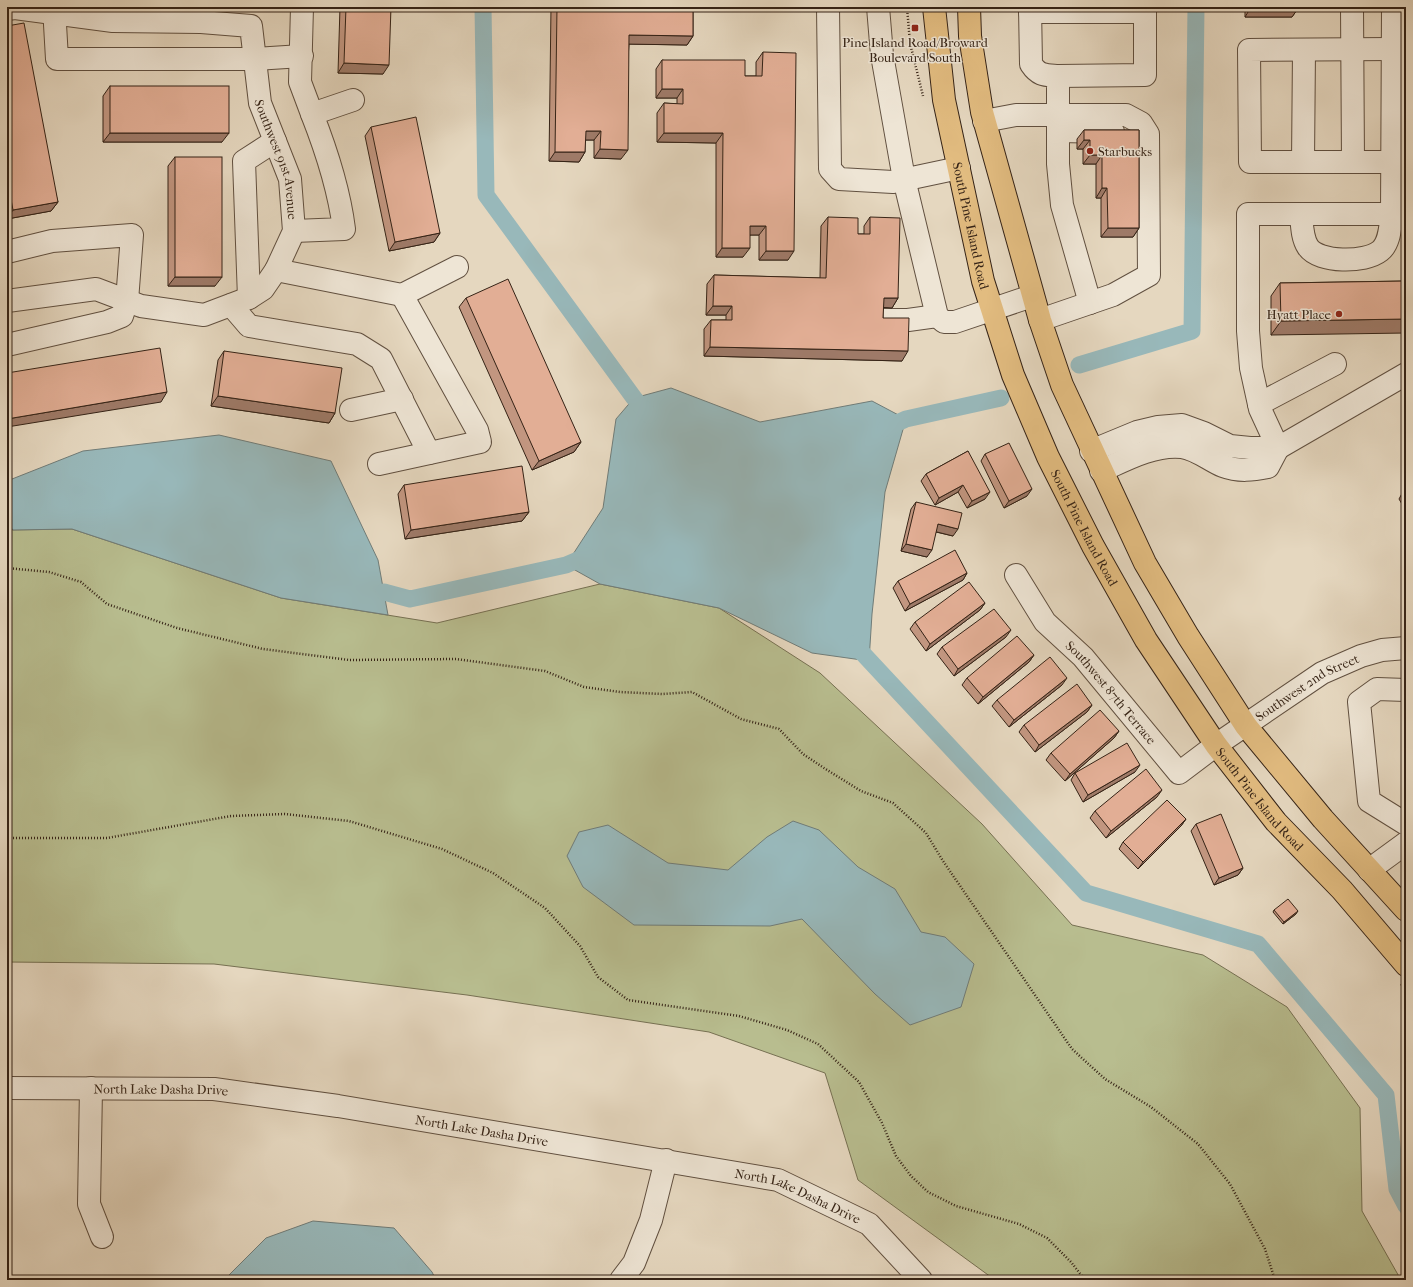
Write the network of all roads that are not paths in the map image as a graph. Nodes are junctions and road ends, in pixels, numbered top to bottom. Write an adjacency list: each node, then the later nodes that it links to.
1 (302, 7): 15 (street)
2 (828, 7): 28 (street)
3 (878, 7): 28 (street)
4 (934, 7): 27 (main road, South Pine Island Road)
5 (969, 7): 21 (main road)
6 (1352, 7): 13 (street)
7 (1393, 7): 14 (street)
8 (7, 9): 10 (street, Southwest 91st Avenue)
9 (1030, 9): 11 (street); 17 (street)
10 (54, 10): 16 (street, Southwest 91st Avenue); 16 (street)
11 (1145, 10): 17 (street)
12 (1304, 50): 13 (street); 24 (street); 24 (street)
13 (1352, 50): 14 (street); 25 (street)
14 (1393, 50): 18 (street)
15 (302, 56): 16 (street); 20 (street)
16 (255, 59): 23 (street, Southwest 91st Avenue)
17 (1058, 76): 22 (street)
18 (1399, 84): 26 (street)
19 (353, 100): 20 (street)
20 (312, 114): 31 (street)
21 (984, 121): 22 (street); 36 (main road)
22 (1058, 123): 40 (street); 40 (street)
23 (275, 141): 31 (street, Southwest 91st Avenue); 39 (street)
24 (1303, 162): 25 (street)
25 (1353, 162): 26 (street)
26 (1399, 162): 30 (street)
27 (959, 168): 28 (street); 41 (main road, South Pine Island Road)
28 (904, 179): 42 (street)
29 (1301, 214): 30 (street); 30 (street); 49 (street)
30 (1392, 214)
31 (294, 231): 34 (street, Southwest 91st Avenue)
32 (7, 252): 38 (street)
33 (457, 266): 35 (street)
34 (276, 270): 35 (street); 39 (street, Southwest 91st Avenue)
35 (402, 295): 53 (street)
36 (1032, 296): 41 (street); 44 (main road)
37 (7, 301): 38 (street, Southwest 91st Avenue)
38 (127, 301): 39 (street, Southwest 91st Avenue); 45 (street)
39 (240, 302): 48 (street)
40 (1090, 304): 44 (street)
41 (992, 309): 42 (street); 60 (main road, South Pine Island Road)
42 (937, 316): 43 (street)
43 (877, 320)
44 (1040, 320): 52 (main road)
45 (7, 345)
46 (1335, 364): 49 (street)
47 (1406, 374): 51 (street)
48 (402, 399): 50 (street); 53 (street)
49 (1259, 404): 51 (street)
50 (351, 410)
51 (1278, 448): 52 (street); 55 (street)
52 (1091, 451): 55 (main road)
53 (429, 453): 54 (street)
54 (379, 464)
55 (1100, 471): 59 (main road)
56 (1016, 575): 60 (street, Southwest 87th Terrace)
57 (1406, 648): 59 (street, Southwest 2nd Street)
58 (1406, 690): 61 (street)
59 (1246, 726): 60 (street, Southwest 2nd Street); 63 (main road)
60 (1216, 745): 65 (main road, South Pine Island Road)
61 (1406, 824)
62 (1406, 843): 63 (street)
63 (1370, 870): 64 (main road)
64 (1406, 910)
65 (1406, 965)
66 (7, 1088): 67 (street, North Lake Dasha Drive)
67 (92, 1088): 68 (street, North Lake Dasha Drive); 69 (street)
68 (666, 1160): 70 (street); 71 (street, North Lake Dasha Drive)
69 (102, 1237)
70 (621, 1280)
71 (921, 1280)

